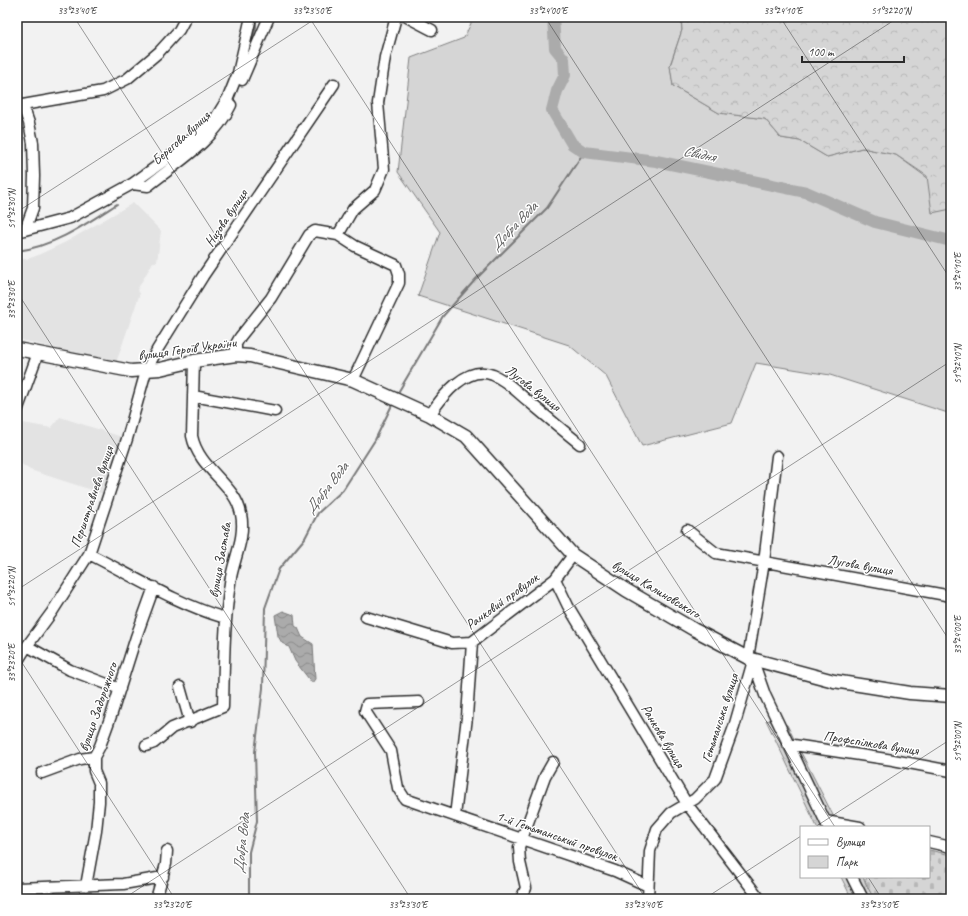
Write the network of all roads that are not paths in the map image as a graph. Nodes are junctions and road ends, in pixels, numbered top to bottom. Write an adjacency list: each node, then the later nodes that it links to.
1 (186, 17): 9 (street)
2 (251, 17): 8 (street, Берегова вулиця)
3 (269, 17): 8 (street, Берегова вулиця)
4 (396, 17): 11 (street)
5 (407, 17): 6 (street)
6 (432, 30)
7 (334, 84): 16 (street, Низова вулиця)
8 (232, 96): 10 (street, Берегова вулиця)
9 (20, 106): 10 (street)
10 (21, 231)
11 (338, 235): 14 (street); 17 (street)
12 (17, 349): 13 (main road, вулиця Героїв України)
13 (38, 353): 16 (main road, вулиця Героїв України); 21 (street)
14 (236, 355): 15 (main road, вулиця Героїв України); 17 (main road, вулиця Героїв України)
15 (194, 361): 16 (main road, вулиця Героїв України); 18 (street, вулиця Застава)
16 (146, 371): 26 (street, Першотравнева вулиця)
17 (353, 380): 19 (main road, вулиця Героїв України)
18 (193, 396): 20 (street); 33 (street, вулиця Застава)
19 (400, 402): 22 (main road, вулиця Калиновського)
20 (275, 411)
21 (17, 412)
22 (430, 415): 23 (street, Лугова вулиця); 27 (main road, вулиця Калиновського)
23 (580, 444)
24 (777, 456): 28 (street)
25 (687, 530): 28 (street, Лугова вулиця)
26 (89, 554): 30 (street); 35 (street, Першотравнева вулиця)
27 (573, 555): 29 (street, Ранковий провулок); 36 (main road, вулиця Калиновського)
28 (764, 562): 31 (street, Лугова вулиця); 36 (street, Гетьманська вулиця)
29 (556, 579): 34 (street, Ранковий провулок); 49 (street, Ранкова вулиця)
30 (154, 587): 33 (street); 39 (street, вулиця Задорожного)
31 (951, 596)
32 (366, 617): 34 (street, Ранковий провулок)
33 (225, 618): 42 (street, вулиця Застава)
34 (472, 642): 50 (street)
35 (27, 646): 37 (street, Першотравнева вулиця); 39 (street)
36 (751, 660): 40 (main road, вулиця Калиновського); 43 (street); 49 (street, Гетьманська вулиця)
37 (17, 662)
38 (180, 687): 42 (street)
39 (120, 689): 45 (street, вулиця Задорожного)
40 (951, 696)
41 (419, 702): 50 (street, 1-й Гетьманський провулок)
42 (190, 722): 44 (street)
43 (787, 744): 47 (street, Профспілкова вулиця); 51 (street)
44 (146, 746)
45 (94, 757): 48 (street); 59 (street, вулиця Задорожного)
46 (553, 762): 53 (street)
47 (951, 771)
48 (42, 772)
49 (687, 804): 60 (street, Гетьманська вулиця); 65 (street, Ранкова вулиця)
50 (455, 816): 53 (street, 1-й Гетьманський провулок)
51 (826, 824): 52 (street)
52 (849, 826)
53 (522, 838): 60 (street, 1-й Гетьманський провулок); 63 (street)
54 (930, 842): 55 (street)
55 (951, 847)
56 (167, 851): 57 (street)
57 (163, 877): 59 (street); 62 (street)
58 (852, 878): 66 (street)
59 (86, 886): 61 (street)
60 (648, 886): 64 (street, Гетьманська вулиця)
61 (17, 888)
62 (156, 899)
63 (521, 899)
64 (648, 899)
65 (760, 899)
66 (863, 899)

